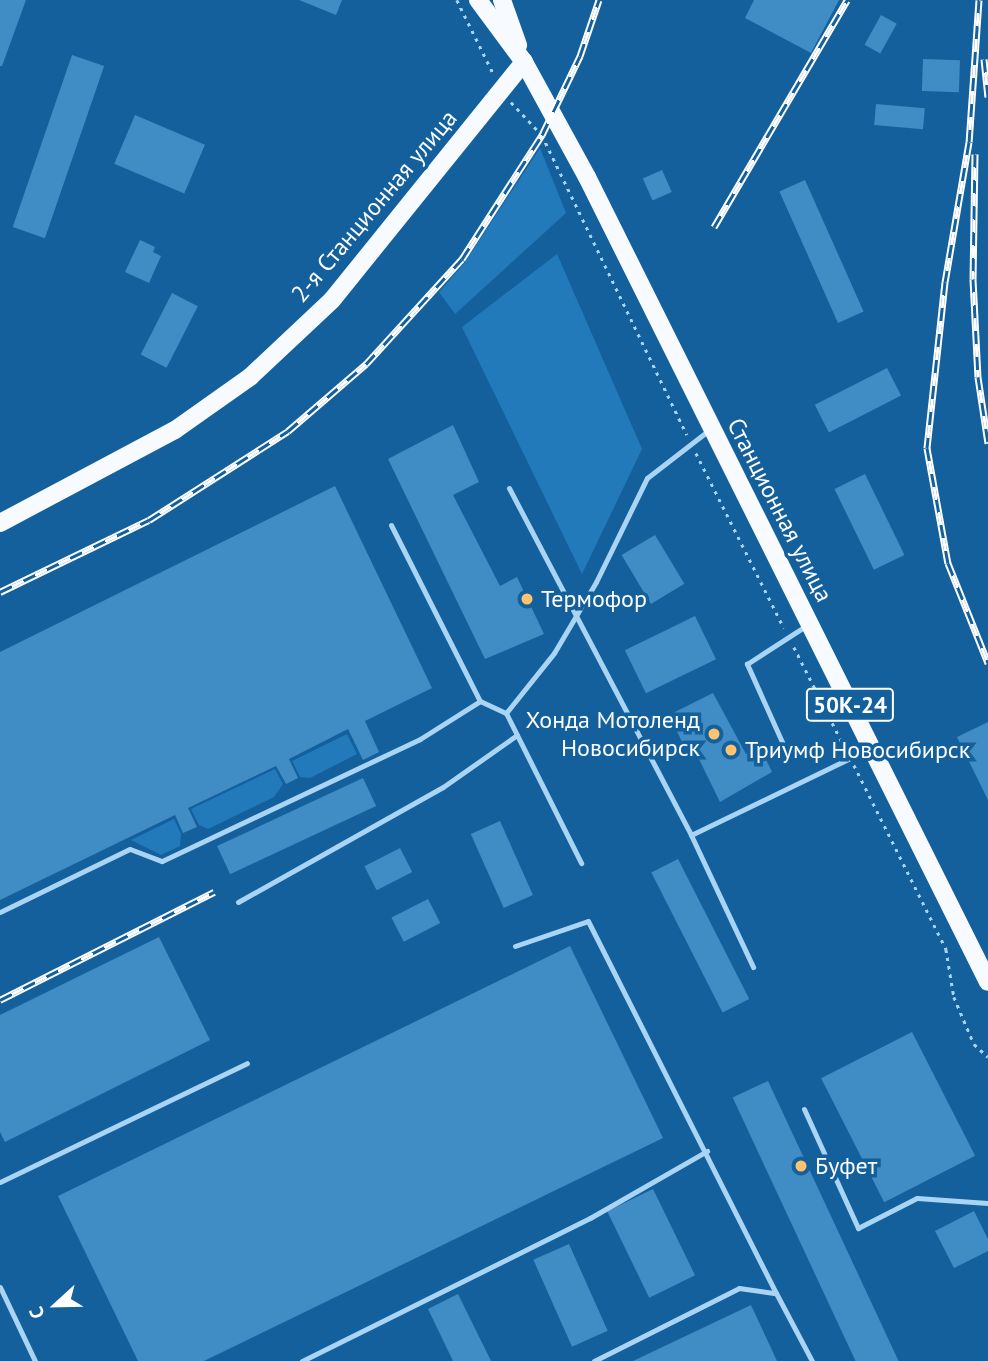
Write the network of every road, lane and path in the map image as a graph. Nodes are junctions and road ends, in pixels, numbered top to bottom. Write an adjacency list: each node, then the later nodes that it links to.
1 (457, 0): 5 (path)
2 (478, 0): 4 (main road, Станционная улица / 50К-24)
3 (502, 0): 4 (main road, Станционная улица / 50К-24)
4 (524, 62): 5 (main road, 2-я Станционная улица); 6 (main road, Станционная улица / 50К-24)
5 (501, 90): 7 (path); 9 (main road, 2-я Станционная улица)
6 (712, 428): 7 (lane); 12 (main road, Станционная улица / 50К-24)
7 (691, 444): 11 (lane); 13 (path)
8 (509, 488): 11 (lane)
9 (0, 523)
10 (391, 525): 14 (lane)
11 (576, 613): 15 (lane); 20 (lane)
12 (809, 623): 13 (lane); 17 (main road, Станционная улица / 50К-24)
13 (789, 638): 18 (lane); 19 (path)
14 (480, 701): 15 (lane); 23 (lane)
15 (506, 713): 16 (lane)
16 (517, 736): 21 (lane); 22 (lane)
17 (872, 747): 19 (lane); 26 (main road, Станционная улица / 50К-24)
18 (787, 753)
19 (851, 758): 20 (lane); 27 (path)
20 (691, 835): 25 (lane)
21 (581, 863)
22 (239, 902)
23 (0, 912)
24 (515, 946): 30 (lane)
25 (753, 967)
26 (988, 982)
27 (988, 1057)
28 (247, 1063): 31 (lane)
29 (804, 1109): 32 (lane)
30 (707, 1151): 34 (lane); 36 (lane)
31 (0, 1182)
32 (988, 1203)
33 (0, 1287): 35 (lane)
34 (776, 1293): 37 (lane); 38 (lane)
35 (35, 1361)
36 (302, 1361)
37 (594, 1361)
38 (812, 1361)

